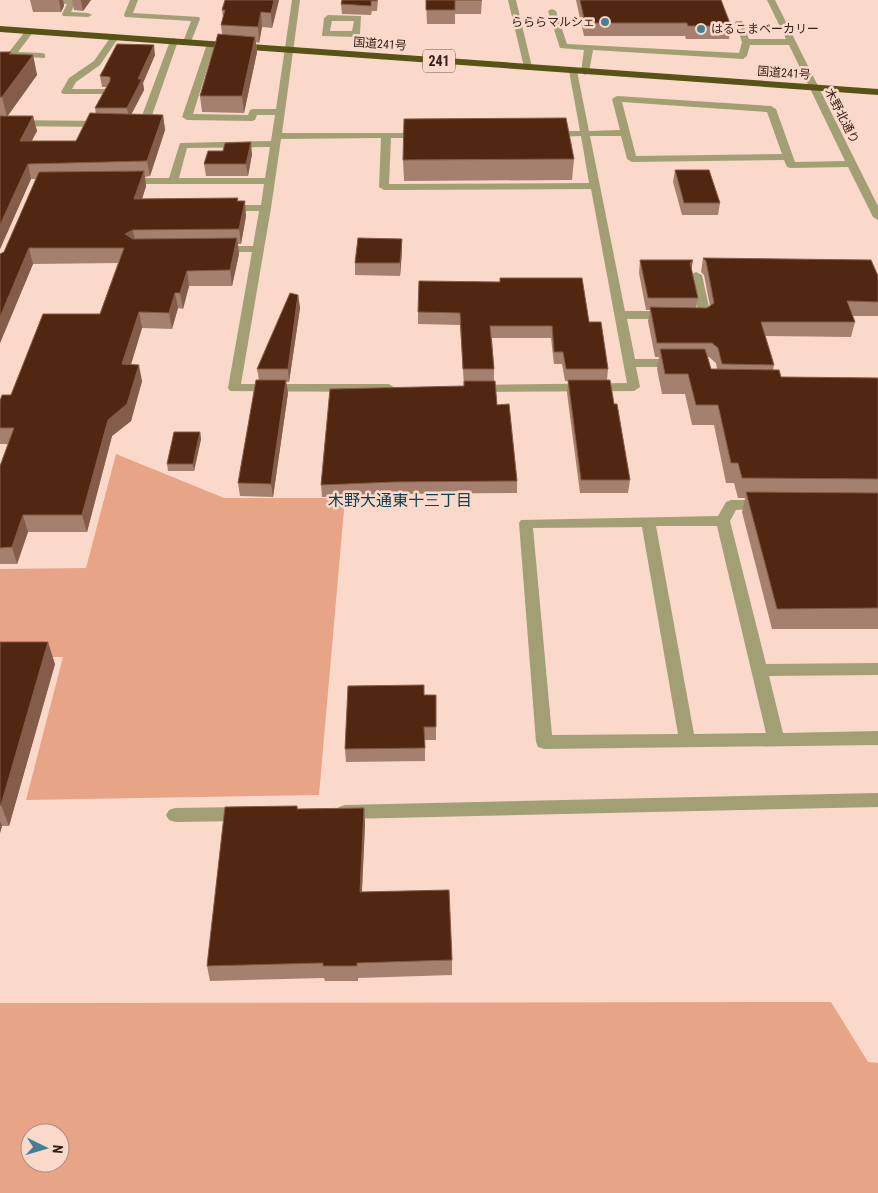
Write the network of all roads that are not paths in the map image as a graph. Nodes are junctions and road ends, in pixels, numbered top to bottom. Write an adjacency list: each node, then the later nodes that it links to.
1 (52, 0): 7 (street)
2 (134, 0): 13 (street)
3 (296, 0): 18 (street)
4 (512, 0): 20 (street)
5 (771, 0): 15 (street, 木野北通り)
6 (552, 11): 17 (street)
7 (88, 15)
8 (739, 23): 14 (street)
9 (0, 28): 10 (highway, 国道241号 / 241)
10 (30, 31): 11 (highway, 国道241号 / 241); 19 (street)
11 (115, 37): 12 (highway, 国道241号 / 241); 23 (street)
12 (174, 41): 13 (highway, 国道241号 / 241); 26 (street)
13 (187, 42): 16 (highway, 国道241号 / 241)
14 (746, 42): 15 (street); 17 (street)
15 (792, 42): 22 (street, 木野北通り)
16 (211, 44): 18 (highway, 国道241号 / 241); 25 (street)
17 (589, 47): 21 (street)
18 (287, 50): 20 (highway, 国道241号 / 241); 25 (street)
19 (42, 56)
20 (528, 68): 21 (highway, 国道241号 / 241)
21 (579, 71): 22 (highway, 国道241号 / 241); 29 (street)
22 (813, 88): 24 (highway, 国道241号 / 241); 34 (street, 木野北通り)
23 (105, 92)
24 (878, 92)
25 (279, 112): 32 (street)
26 (0, 123)
27 (625, 133): 29 (street); 33 (street); 33 (street)
28 (539, 134): 29 (street)
29 (585, 134): 38 (street)
30 (386, 135): 31 (street); 32 (street); 38 (street)
31 (436, 135)
32 (276, 140): 36 (street); 37 (street)
33 (788, 157): 34 (street)
34 (852, 164): 41 (street, 木野北通り)
35 (114, 181): 36 (street)
36 (173, 181): 37 (street)
37 (270, 181): 39 (street)
38 (595, 186): 45 (street)
39 (266, 208): 40 (street); 43 (street)
40 (209, 209)
41 (878, 217)
42 (202, 249): 43 (street)
43 (258, 249): 48 (street)
44 (696, 275): 45 (street)
45 (620, 315): 46 (street)
46 (630, 363): 47 (street); 49 (street)
47 (688, 363)
48 (400, 388)
49 (468, 388)
50 (780, 505): 51 (street)
51 (723, 521): 52 (street); 54 (street)
52 (648, 522): 57 (street); 57 (street)
53 (878, 669): 54 (street)
54 (758, 670): 56 (street)
55 (878, 738): 56 (street)
56 (776, 739): 57 (street)
57 (687, 740)
58 (878, 800): 59 (street)
59 (333, 812)
60 (264, 813): 61 (street)
61 (175, 815)

